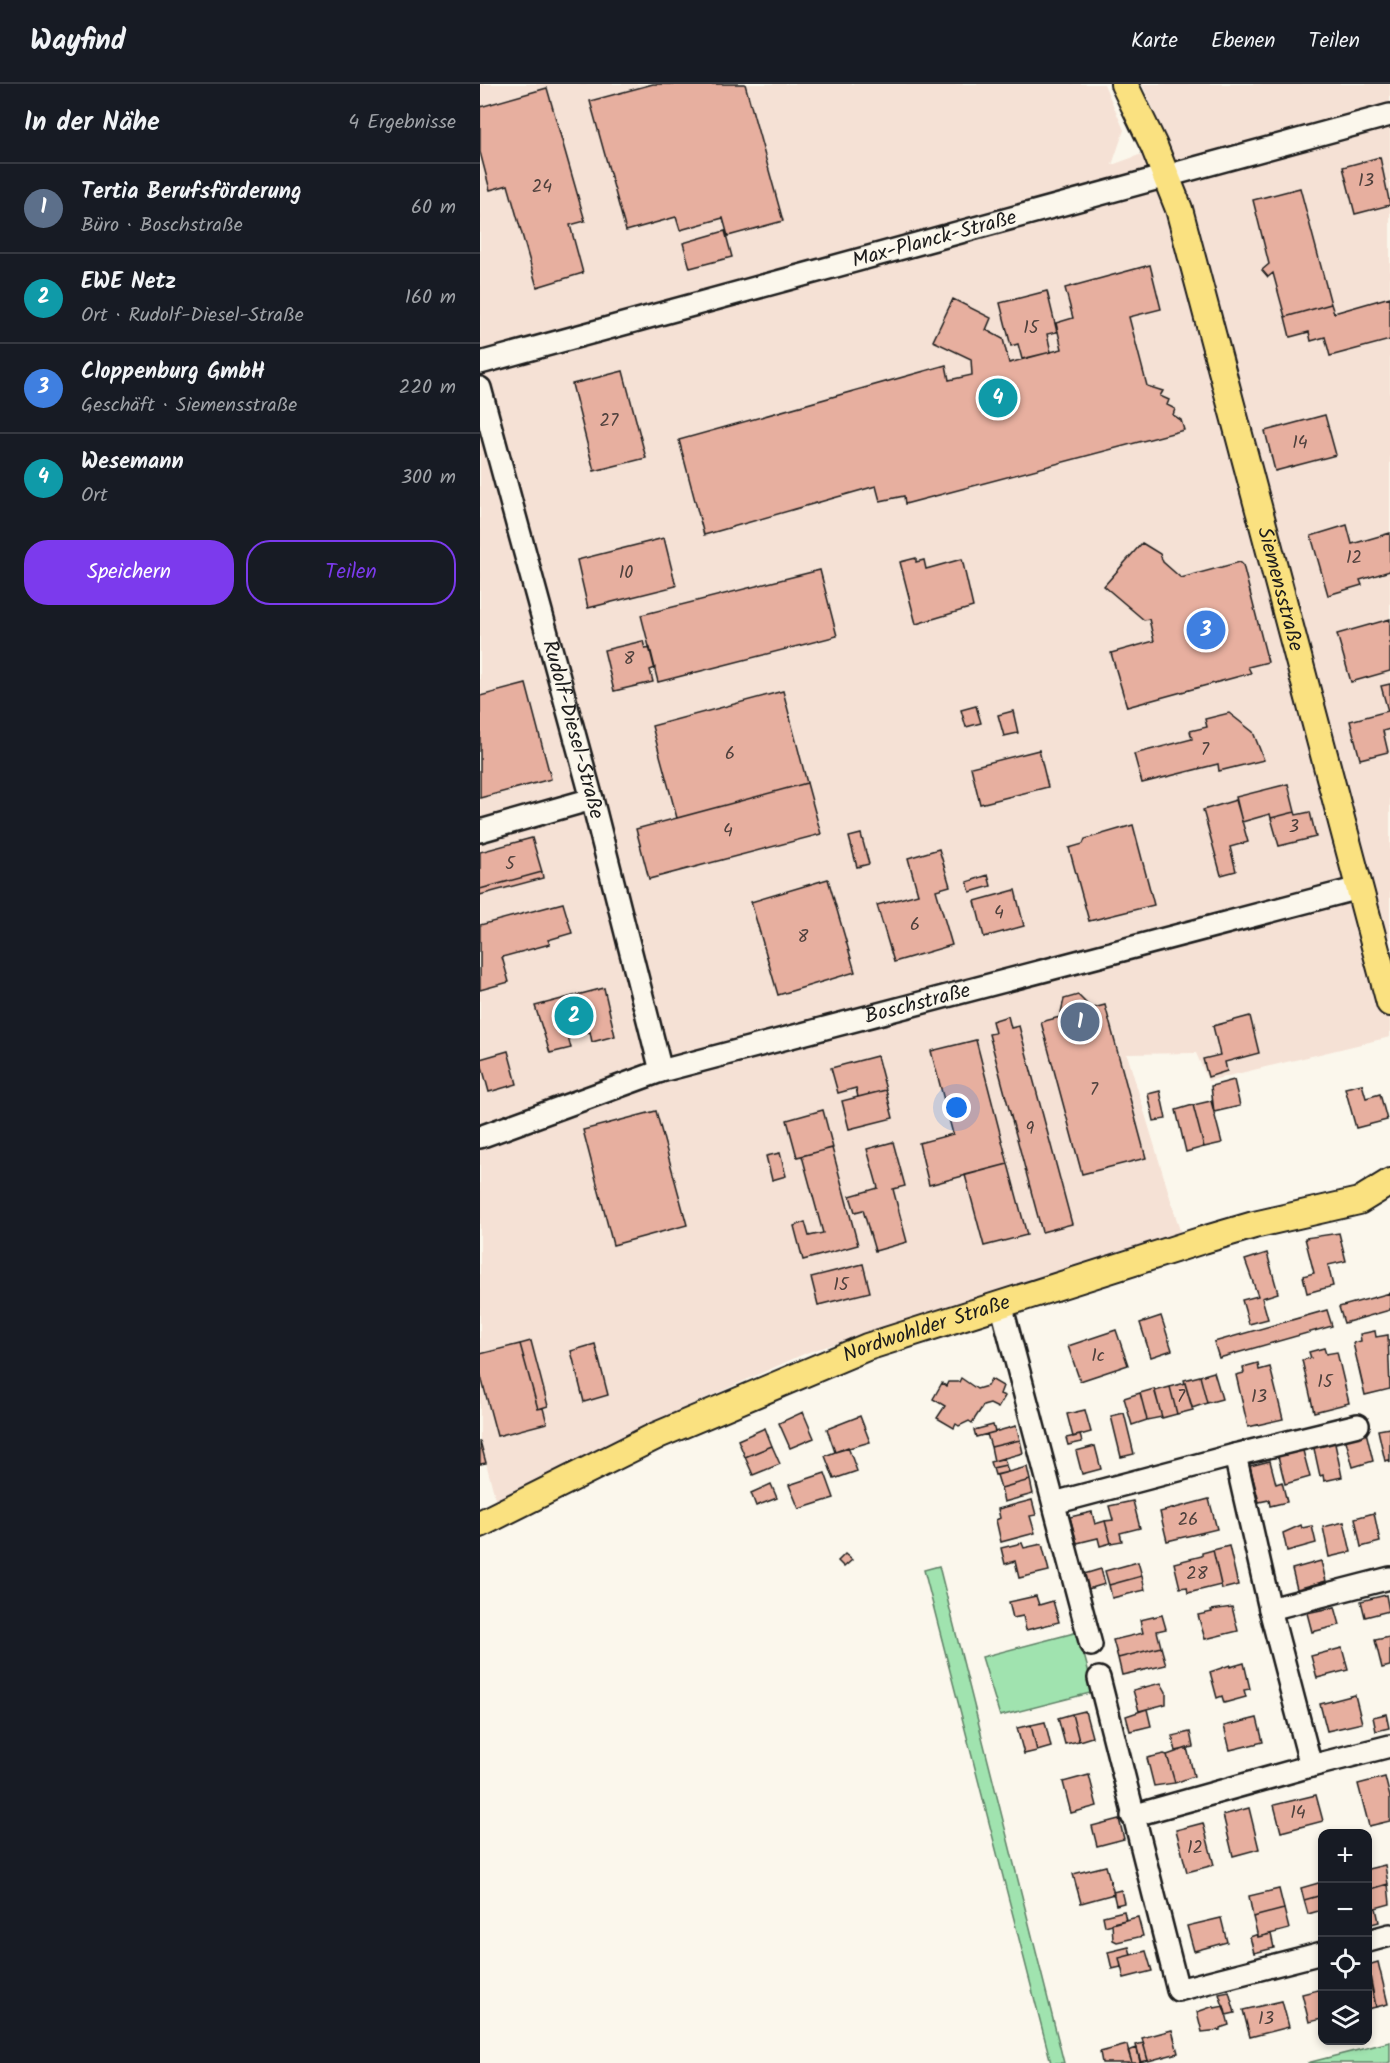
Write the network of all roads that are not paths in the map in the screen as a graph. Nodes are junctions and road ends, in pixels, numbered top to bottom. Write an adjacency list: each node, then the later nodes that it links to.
1 (1124, 84): 3 (main road, Siemensstraße)
2 (1390, 115): 3 (street, Max-Planck-Straße)
3 (1166, 175): 4 (street, Max-Planck-Straße); 8 (main road, Siemensstraße)
4 (480, 363)
5 (480, 388): 6 (street, Rudolf-Diesel-Straße)
6 (592, 799): 7 (street); 10 (street, Rudolf-Diesel-Straße)
7 (480, 831)
8 (1359, 888): 9 (main road, Siemensstraße); 10 (street, Boschstraße)
9 (1390, 1003)
10 (662, 1071): 11 (street, Boschstraße)
11 (480, 1137)
12 (1390, 1182): 13 (main road, Nordwohlder Straße)
13 (1001, 1304): 16 (street); 17 (main road, Nordwohlder Straße)
14 (1358, 1425): 15 (street)
15 (1235, 1455): 16 (street); 19 (street)
16 (1054, 1503): 20 (street)
17 (480, 1524)
18 (1390, 1578): 19 (street)
19 (1270, 1609): 23 (street)
20 (1091, 1645)
21 (1099, 1678): 24 (street)
22 (1390, 1746): 23 (street)
23 (1311, 1766): 24 (street)
24 (1132, 1816): 27 (street)
25 (1390, 1935): 26 (street)
26 (1372, 1940)
27 (1318, 1954)

